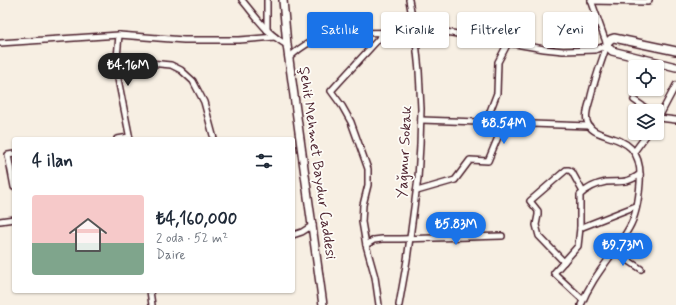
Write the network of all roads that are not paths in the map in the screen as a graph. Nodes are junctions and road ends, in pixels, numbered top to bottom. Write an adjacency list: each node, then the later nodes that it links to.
1 (242, 0): 8 (street)
2 (267, 0): 8 (street)
3 (283, 0): 14 (street, Şehit Mehmet Baydur Caddesi)
4 (409, 0): 7 (street, Yağmur Sokak)
5 (591, 0): 6 (street); 18 (street)
6 (650, 0)
7 (411, 12)
8 (267, 30): 12 (street)
9 (381, 32): 20 (street)
10 (119, 35): 12 (street); 13 (street); 21 (street)
11 (381, 36): 50 (street)
12 (275, 37): 14 (street)
13 (0, 43)
14 (287, 45): 20 (street, Şehit Mehmet Baydur Caddesi)
15 (535, 47): 18 (street)
16 (417, 48): 28 (street, Yağmur Sokak)
17 (505, 48): 30 (street)
18 (609, 48): 19 (street); 22 (street); 32 (street)
19 (676, 51)
20 (289, 58): 45 (street, Şehit Mehmet Baydur Caddesi)
21 (117, 60): 33 (street); 34 (street)
22 (676, 67)
23 (676, 85): 26 (street)
24 (634, 100): 25 (street)
25 (640, 104)
26 (664, 107)
27 (664, 119): 29 (street)
28 (421, 120): 30 (street); 40 (street, Yağmur Sokak)
29 (676, 120)
30 (486, 122): 31 (street)
31 (504, 123): 32 (street); 40 (street)
32 (589, 126): 36 (street)
33 (129, 137)
34 (213, 137)
35 (643, 140): 36 (street)
36 (634, 152): 38 (street)
37 (12, 154): 39 (street)
38 (640, 174): 41 (street); 42 (street)
39 (12, 176)
40 (416, 191): 49 (street, Yağmur Sokak)
41 (583, 192): 46 (street); 52 (street)
42 (636, 206): 46 (street); 51 (street)
43 (12, 219): 44 (street)
44 (0, 220)
45 (313, 225): 47 (street); 57 (street, Şehit Mehmet Baydur Caddesi)
46 (580, 228): 52 (street)
47 (295, 234)
48 (502, 236): 49 (street)
49 (410, 239): 50 (street); 59 (street, Yağmur Sokak)
50 (366, 245): 58 (street)
51 (614, 251): 53 (street); 55 (street)
52 (564, 262): 55 (street)
53 (641, 269)
54 (150, 293): 56 (street)
55 (582, 303)
56 (152, 305)
57 (324, 305)
58 (378, 305)
59 (399, 305)

